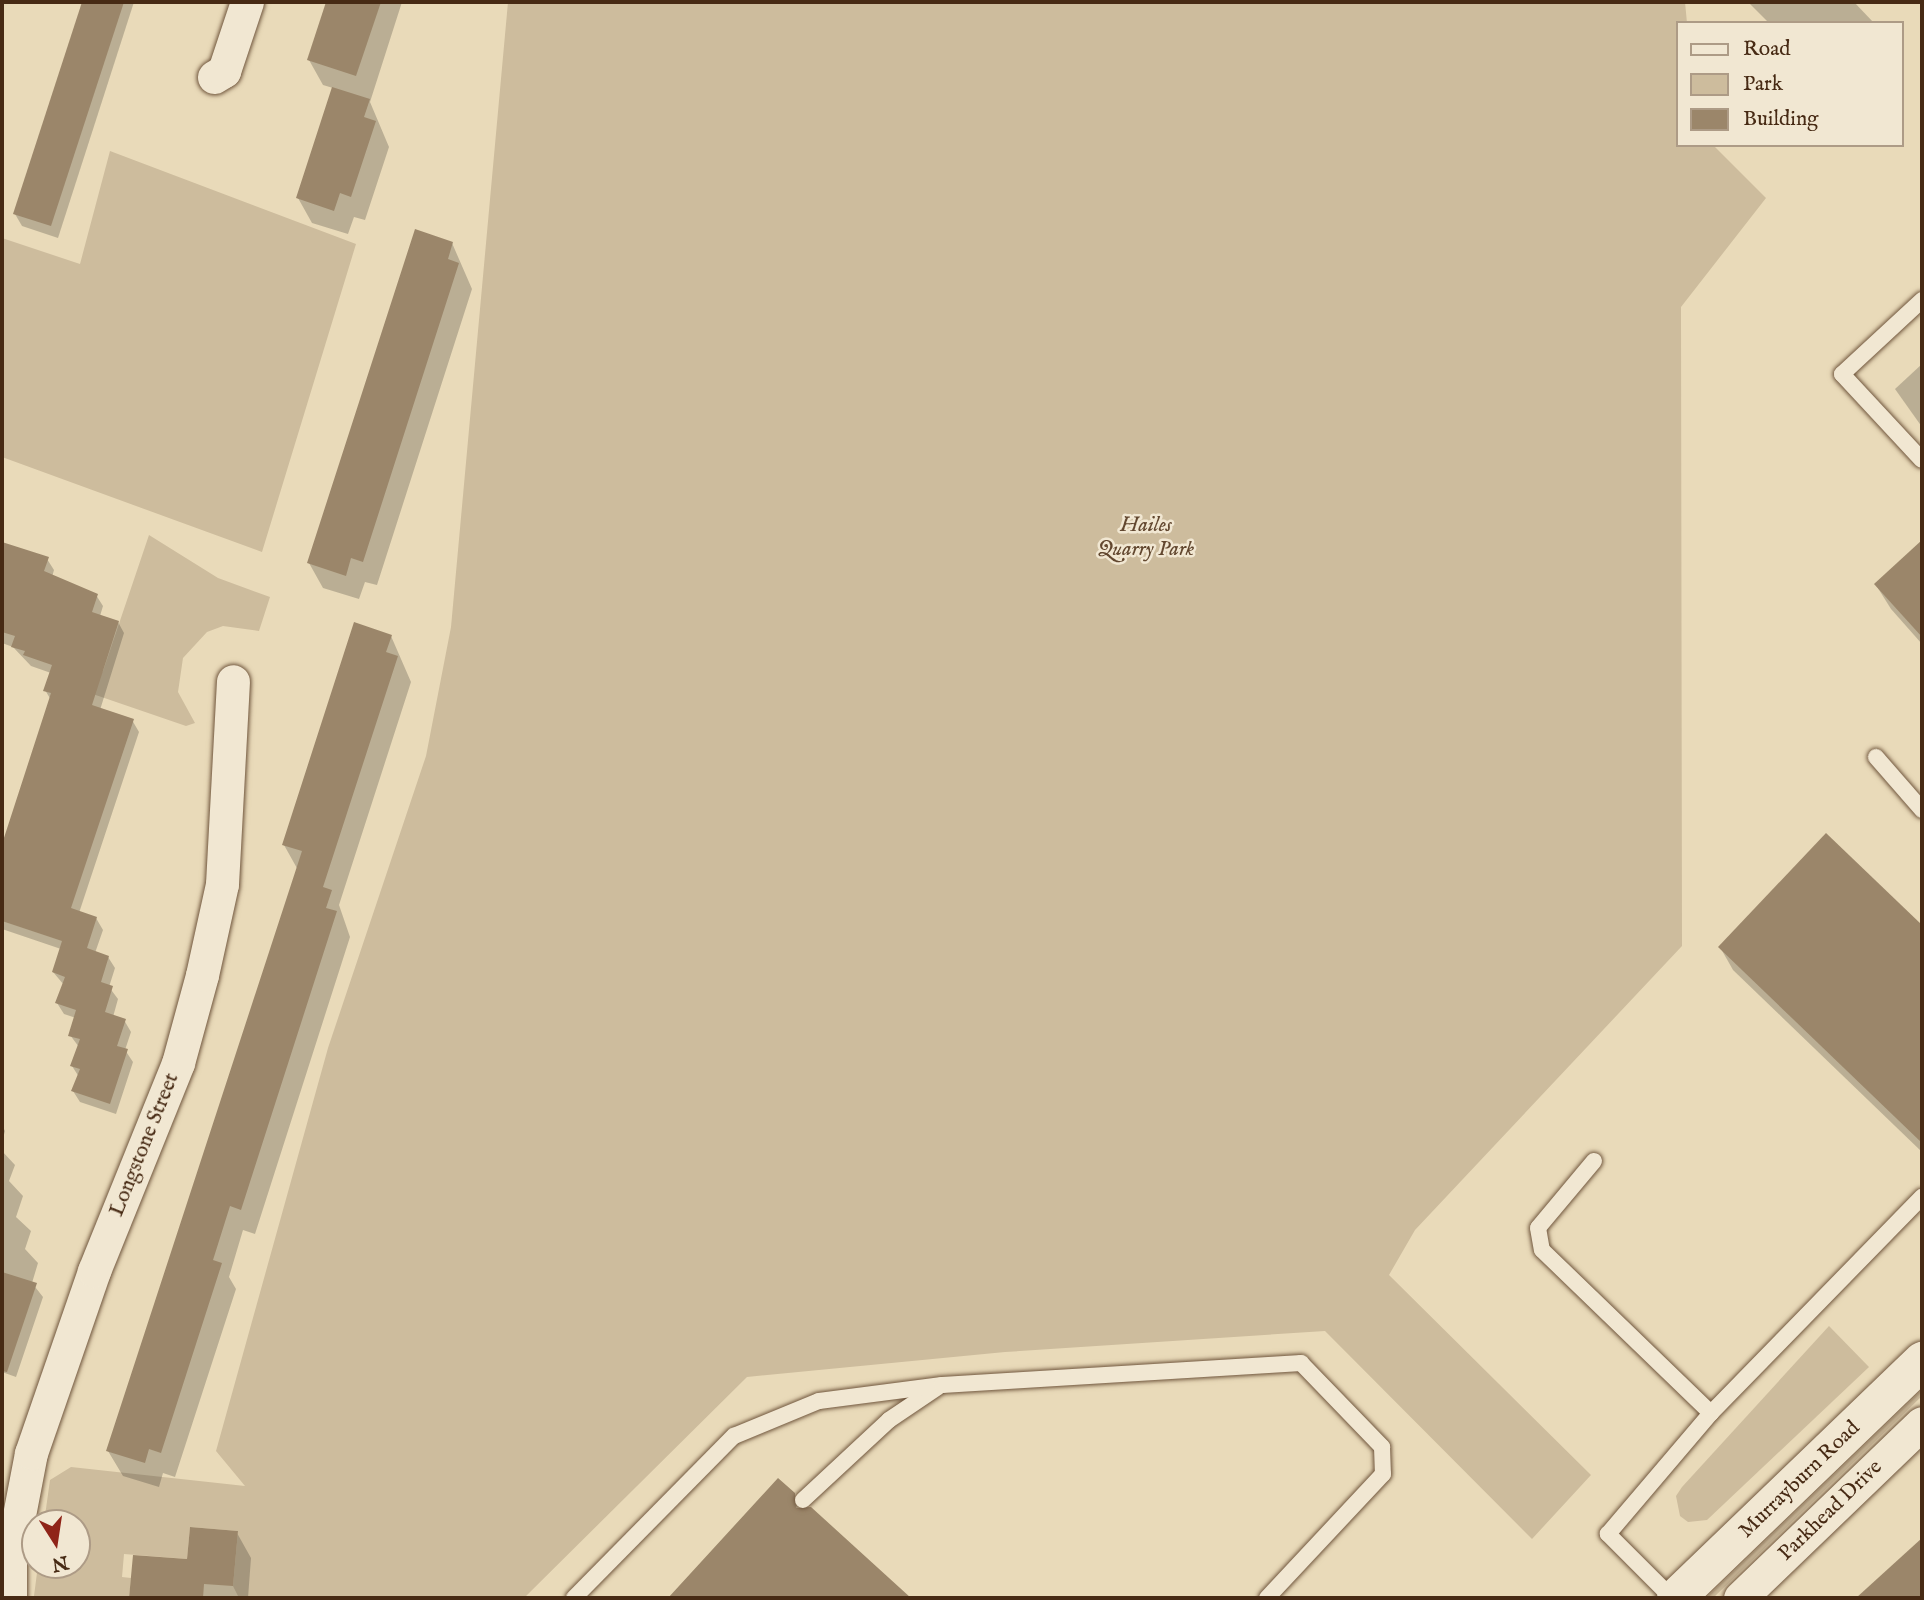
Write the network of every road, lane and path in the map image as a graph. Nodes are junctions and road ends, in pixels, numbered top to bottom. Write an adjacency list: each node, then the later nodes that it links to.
1 (247, 2): 2 (street)
2 (214, 77)
3 (1922, 300): 4 (lane)
4 (1922, 460)
5 (233, 681): 15 (street, Longstone Street)
6 (1876, 757): 7 (lane)
7 (1922, 810)
8 (1594, 1161): 12 (lane)
9 (1922, 1197): 12 (lane)
10 (1922, 1361): 19 (street, Murrayburn Road)
11 (942, 1385): 14 (lane); 17 (lane); 18 (lane)
12 (1711, 1413): 19 (lane)
13 (1922, 1423): 20 (street, Parkhead Drive)
14 (803, 1500)
15 (10, 1504): 16 (street, Longstone Street)
16 (10, 1598)
17 (574, 1598)
18 (1267, 1598)
19 (1674, 1598)
20 (1740, 1598)

